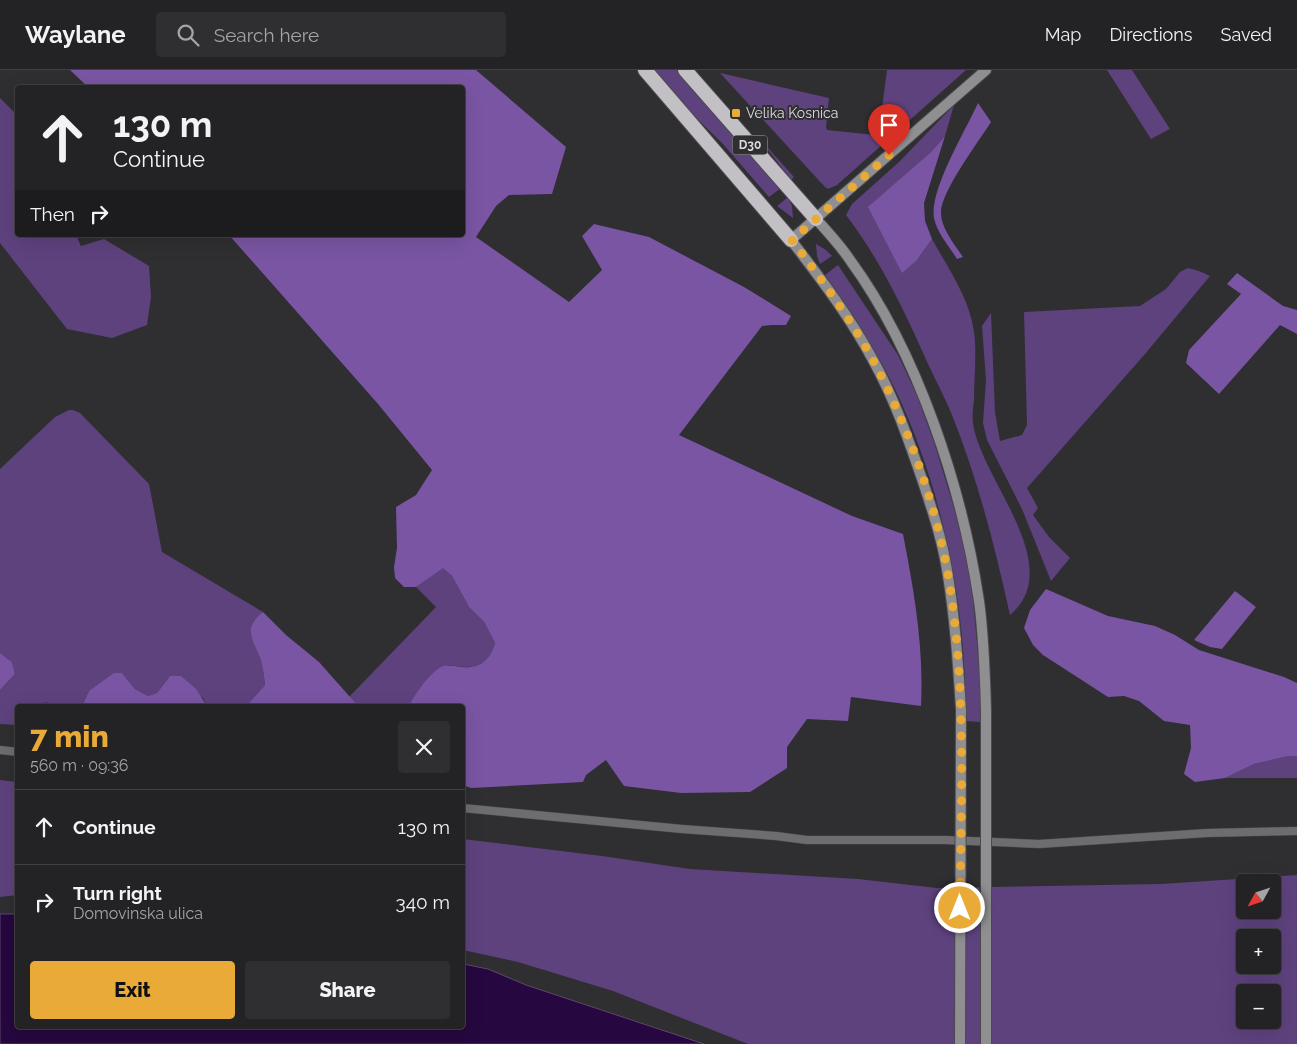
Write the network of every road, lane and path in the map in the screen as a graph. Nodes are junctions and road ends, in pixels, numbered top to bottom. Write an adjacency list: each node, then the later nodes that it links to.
1 (645, 70): 5 (highway, D30)
2 (684, 70): 4 (highway, D30)
3 (986, 70): 4 (main road)
4 (816, 219): 5 (main road); 11 (main road, bridge)
5 (792, 240): 10 (main road, bridge)
6 (0, 750): 7 (street)
7 (15, 752)
8 (465, 808): 9 (street)
9 (1297, 831)
10 (960, 1044)
11 (986, 1044)

